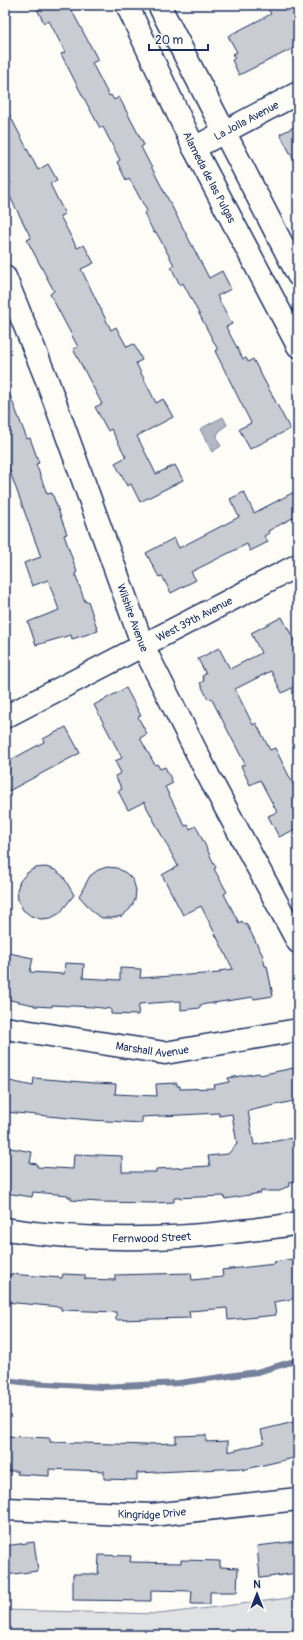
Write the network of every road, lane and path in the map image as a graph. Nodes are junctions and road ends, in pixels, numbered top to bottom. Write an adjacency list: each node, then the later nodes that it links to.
1 (127, 5): 5 (street, Alameda de las Pulgas)
2 (160, 5): 4 (street)
3 (298, 93): 4 (street, La Jolla Avenue)
4 (225, 132): 5 (street, La Jolla Avenue); 6 (street)
5 (194, 148): 8 (street, Alameda de las Pulgas)
6 (298, 275)
7 (5, 277): 10 (street, Wilshire Avenue)
8 (295, 333)
9 (298, 565): 10 (street, West 39th Avenue)
10 (143, 646): 11 (street, West 39th Avenue); 12 (street, Wilshire Avenue)
11 (5, 717)
12 (298, 942)
13 (5, 1028): 14 (street, Marshall Avenue)
14 (298, 1030)
15 (298, 1223): 16 (street, Fernwood Street)
16 (5, 1229)
17 (298, 1499): 18 (street, Kingridge Drive)
18 (5, 1509)

